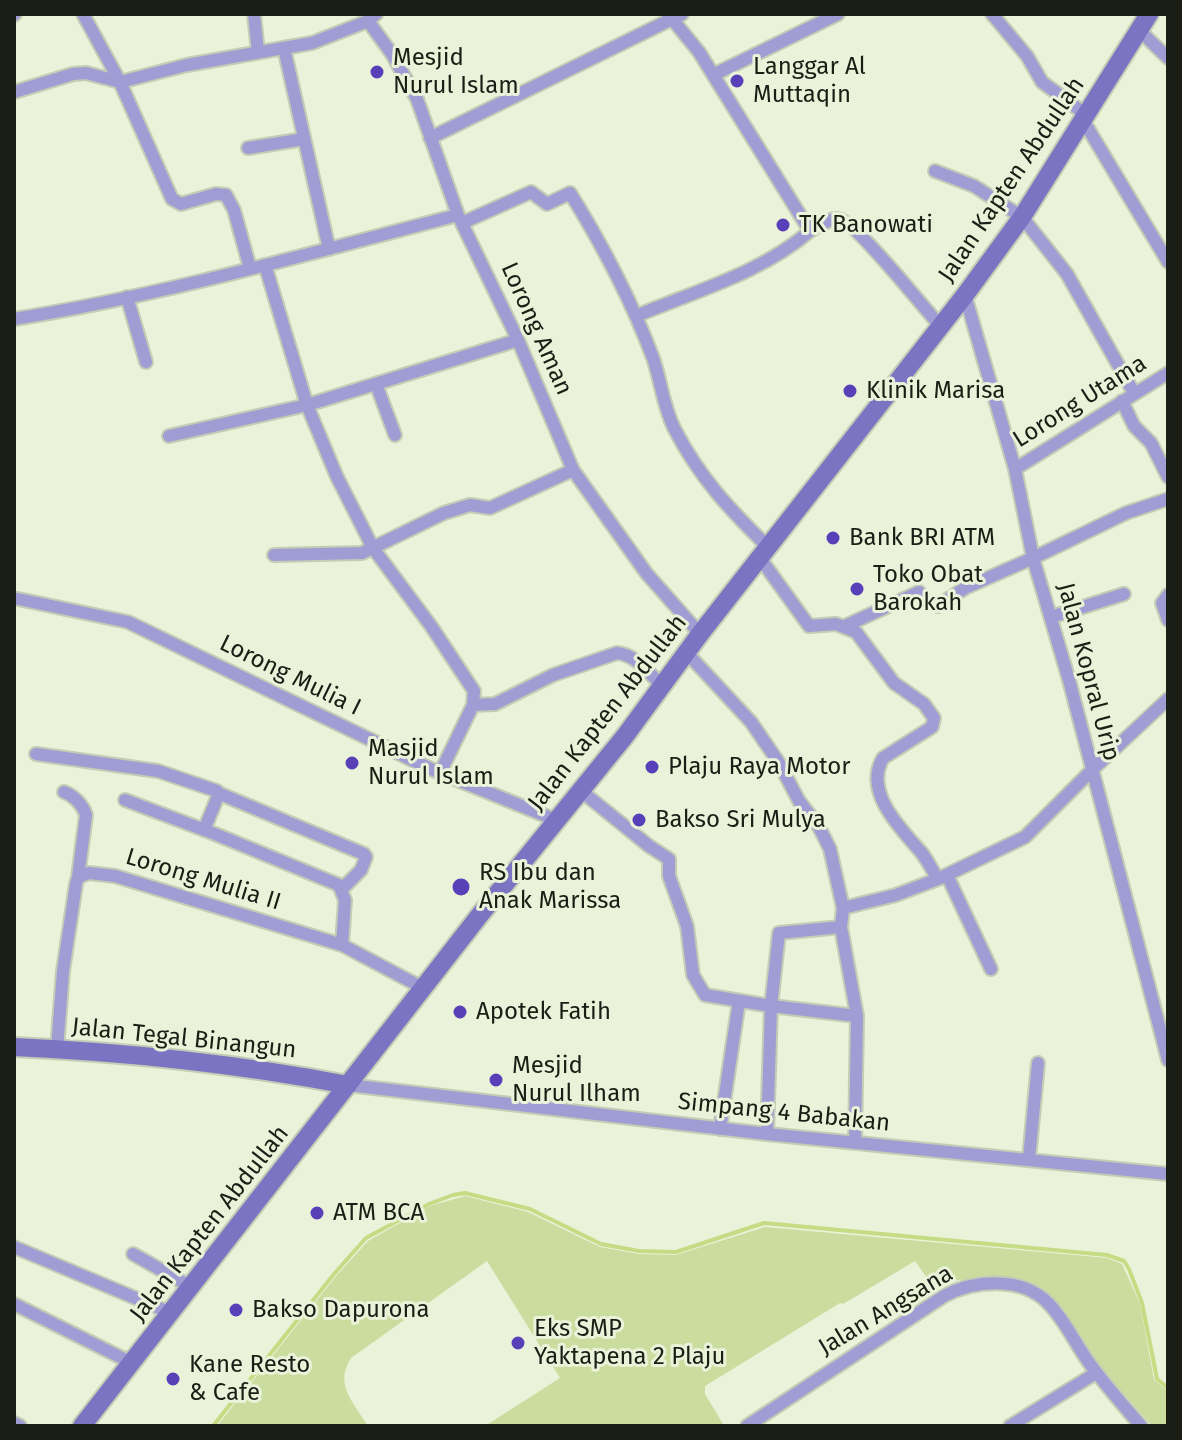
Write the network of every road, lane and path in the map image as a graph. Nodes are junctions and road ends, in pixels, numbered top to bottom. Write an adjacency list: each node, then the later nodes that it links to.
1 (83, 14): 12 (street)
2 (254, 14): 9 (street)
3 (838, 14): 11 (street)
4 (992, 14): 14 (street)
5 (674, 16): 11 (street); 15 (street)
6 (372, 18): 8 (street); 15 (street, Lorong Aman)
7 (1144, 22): 10 (street); 14 (main road, Jalan Kapten Abdullah)
8 (284, 48): 9 (street); 16 (street)
9 (258, 52): 12 (street)
10 (1168, 58)
11 (713, 75): 21 (street)
12 (120, 82): 13 (street); 25 (street)
13 (14, 92)
14 (1084, 117): 19 (main road, Jalan Kapten Abdullah); 23 (street)
15 (430, 138): 20 (street, Lorong Aman)
16 (304, 139): 17 (street); 22 (street)
17 (248, 148)
18 (935, 171): 19 (street)
19 (1022, 217): 26 (main road, Jalan Kapten Abdullah); 35 (street)
20 (460, 219): 22 (street); 28 (street); 31 (street, Lorong Aman)
21 (810, 231): 28 (street); 30 (street)
22 (329, 249): 24 (street)
23 (1168, 262)
24 (265, 265): 25 (street); 37 (street)
25 (250, 268): 27 (street)
26 (965, 295): 30 (main road, Jalan Kapten Abdullah); 40 (street, Jalan Kopral Urip)
27 (127, 297): 29 (street); 32 (street)
28 (636, 316): 45 (street)
29 (14, 319)
30 (940, 326): 45 (main road, Jalan Kapten Abdullah)
31 (518, 340): 34 (street); 41 (street, Lorong Aman)
32 (146, 362)
33 (1168, 373): 35 (street, Lorong Utama)
34 (376, 384): 37 (street); 38 (street)
35 (1134, 393): 36 (street, Lorong Utama)
36 (1122, 401): 40 (street, Lorong Utama); 42 (street)
37 (307, 405): 39 (street); 44 (street)
38 (395, 435)
39 (169, 436)
40 (1015, 469): 47 (street, Jalan Kopral Urip)
41 (573, 470): 44 (street); 56 (street, Lorong Aman)
42 (1168, 477)
43 (1168, 499): 47 (street)
44 (373, 548): 46 (street); 60 (street)
45 (764, 553): 55 (street); 56 (main road, Jalan Kapten Abdullah)
46 (274, 555)
47 (1033, 558): 52 (street); 53 (street, Jalan Kopral Urip)
48 (919, 592): 55 (street)
49 (1124, 594): 53 (street)
50 (1168, 595): 54 (street)
51 (18, 599): 63 (street, Lorong Mulia I)
52 (938, 606)
53 (1051, 617): 62 (street, Jalan Kopral Urip)
54 (1168, 620)
55 (845, 626): 71 (street)
56 (700, 634): 57 (main road, Jalan Kapten Abdullah)
57 (686, 652): 58 (main road, Jalan Kapten Abdullah); 73 (street)
58 (662, 686): 60 (street); 64 (main road, Jalan Kapten Abdullah)
59 (1168, 699): 62 (street)
60 (473, 705): 63 (street)
61 (36, 754): 66 (street)
62 (1093, 769): 71 (street); 83 (street, Jalan Kopral Urip)
63 (440, 773): 68 (street, Lorong Mulia I)
64 (580, 790): 68 (main road, Jalan Kapten Abdullah); 78 (street)
65 (64, 792): 70 (street)
66 (218, 793): 69 (street); 72 (street)
67 (125, 800): 69 (street)
68 (556, 820): 77 (main road, Jalan Kapten Abdullah)
69 (204, 830): 72 (street)
70 (78, 877): 75 (street, Lorong Mulia II); 82 (street)
71 (942, 877): 73 (street); 76 (street)
72 (342, 889): 75 (street)
73 (843, 908): 74 (street)
74 (841, 927): 79 (street); 80 (street)
75 (342, 945): 77 (street, Lorong Mulia II)
76 (991, 969)
77 (423, 988): 85 (main road, Jalan Kapten Abdullah)
78 (739, 1001): 79 (street); 86 (street)
79 (771, 1006): 80 (street); 87 (street)
80 (857, 1016): 88 (street)
81 (14, 1047): 82 (main road, Jalan Tegal Binangun)
82 (57, 1049): 85 (main road, Jalan Tegal Binangun)
83 (1168, 1060)
84 (1038, 1063): 89 (street)
85 (348, 1085): 86 (street, Simpang 4 Babakan); 93 (main road, Jalan Kapten Abdullah)
86 (720, 1129): 87 (street, Simpang 4 Babakan)
87 (767, 1134): 88 (street, Simpang 4 Babakan)
88 (855, 1143): 89 (street, Simpang 4 Babakan)
89 (1029, 1159): 90 (street, Simpang 4 Babakan)
90 (1168, 1174)
91 (14, 1247): 95 (street)
92 (133, 1254): 93 (street)
93 (191, 1287): 95 (main road, Jalan Kapten Abdullah)
94 (14, 1304): 96 (street)
95 (171, 1313): 96 (main road, Jalan Kapten Abdullah)
96 (132, 1363): 100 (main road, Jalan Kapten Abdullah)
97 (1096, 1373): 101 (street, Jalan Angsana); 102 (street); 103 (street, Jalan Angsana)
98 (14, 1423): 99 (street)
99 (20, 1426)
100 (82, 1426)
101 (747, 1426)
102 (1010, 1426)
103 (1141, 1426)

